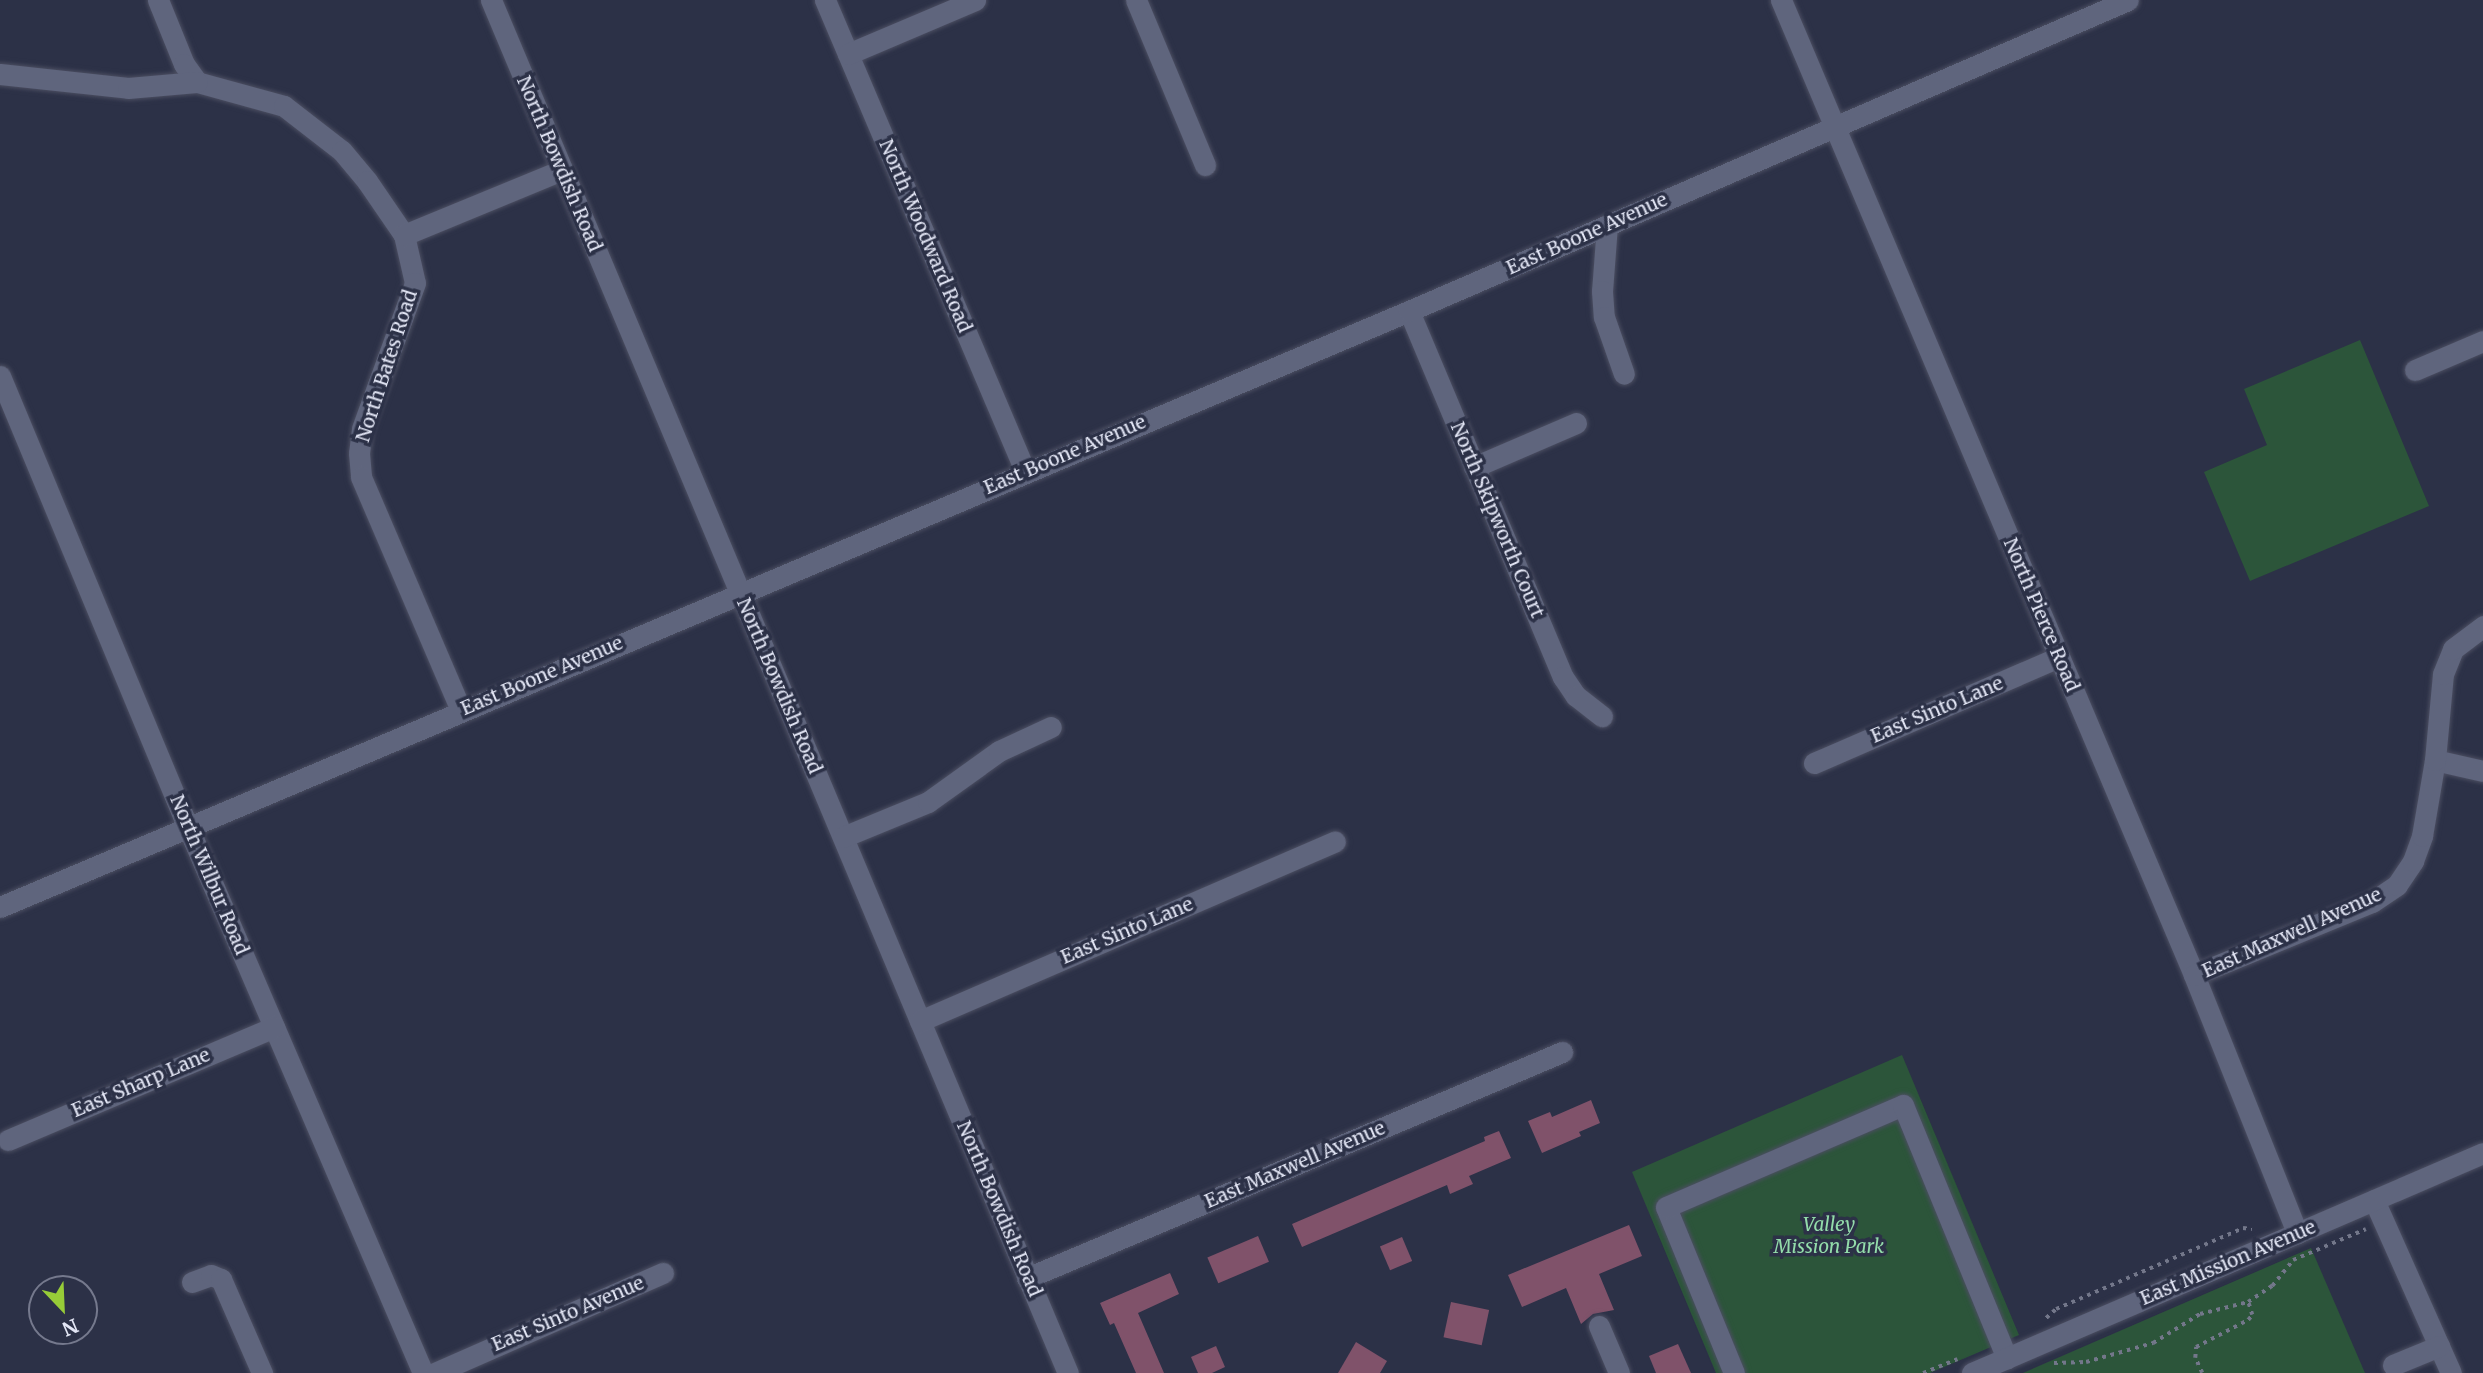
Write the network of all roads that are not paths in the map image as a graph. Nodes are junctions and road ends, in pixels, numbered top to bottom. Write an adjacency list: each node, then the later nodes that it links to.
1 (158, 0): 10 (street)
2 (491, 0): 13 (street, North Bowdish Road)
3 (825, 0): 8 (street, North Woodward Road)
4 (975, 0): 8 (street)
5 (1136, 0): 12 (street)
6 (1781, 0): 11 (street, North Pierce Road)
7 (2128, 0): 11 (street, East Boone Avenue)
8 (848, 54): 23 (street, North Woodward Road)
9 (0, 74): 10 (street)
10 (197, 82): 15 (street, North Bates Road)
11 (1833, 126): 14 (street, East Boone Avenue); 26 (street, North Pierce Road)
12 (1205, 164)
13 (562, 170): 15 (street); 24 (street, North Bowdish Road)
14 (1607, 225): 16 (street, East Boone Avenue); 19 (street)
15 (404, 235): 27 (street, North Bates Road)
16 (1409, 311): 22 (street, North Skipworth Court); 23 (street, East Boone Avenue)
17 (2483, 341): 18 (street)
18 (2415, 370)
19 (1624, 374)
20 (0, 376): 33 (street, North Wilbur Road)
21 (1576, 423): 22 (street)
22 (1474, 467): 28 (street, North Skipworth Court)
23 (1025, 471): 24 (street, East Boone Avenue)
24 (740, 593): 27 (street, East Boone Avenue); 34 (street, North Bowdish Road)
25 (2483, 626): 30 (street, East Maxwell Avenue)
26 (2059, 657): 31 (street, East Sinto Lane); 37 (street, North Pierce Road)
27 (461, 710): 33 (street, East Boone Avenue)
28 (1602, 716)
29 (1051, 727): 34 (street)
30 (2435, 760): 32 (street); 37 (street, East Maxwell Avenue)
31 (1814, 763)
32 (2483, 771)
33 (188, 827): 36 (street, East Boone Avenue); 39 (street, North Wilbur Road)
34 (843, 837): 38 (street, North Bowdish Road)
35 (1335, 841): 38 (street, East Sinto Lane)
36 (0, 907)
37 (2194, 975): 44 (street, North Pierce Road)
38 (920, 1021): 46 (street, North Bowdish Road)
39 (274, 1027): 41 (street, East Sharp Lane); 54 (street, North Wilbur Road)
40 (1562, 1052): 46 (street, East Maxwell Avenue)
41 (8, 1140)
42 (2483, 1153): 43 (street, East Mission Avenue)
43 (2374, 1200): 44 (street, East Mission Avenue); 49 (street)
44 (2297, 1233): 50 (street, East Mission Avenue)
45 (663, 1272): 55 (street, East Sinto Avenue)
46 (1027, 1278): 56 (street, North Bowdish Road)
47 (192, 1282): 53 (street)
48 (1599, 1325): 57 (street)
49 (2439, 1346): 52 (street); 59 (street)
50 (2007, 1357): 51 (street, East Mission Avenue); 58 (street)
51 (1967, 1365)
52 (2393, 1365)
53 (262, 1373)
54 (423, 1373)
55 (435, 1373)
56 (1068, 1373)
57 (1619, 1373)
58 (1734, 1373)
59 (2451, 1373)

